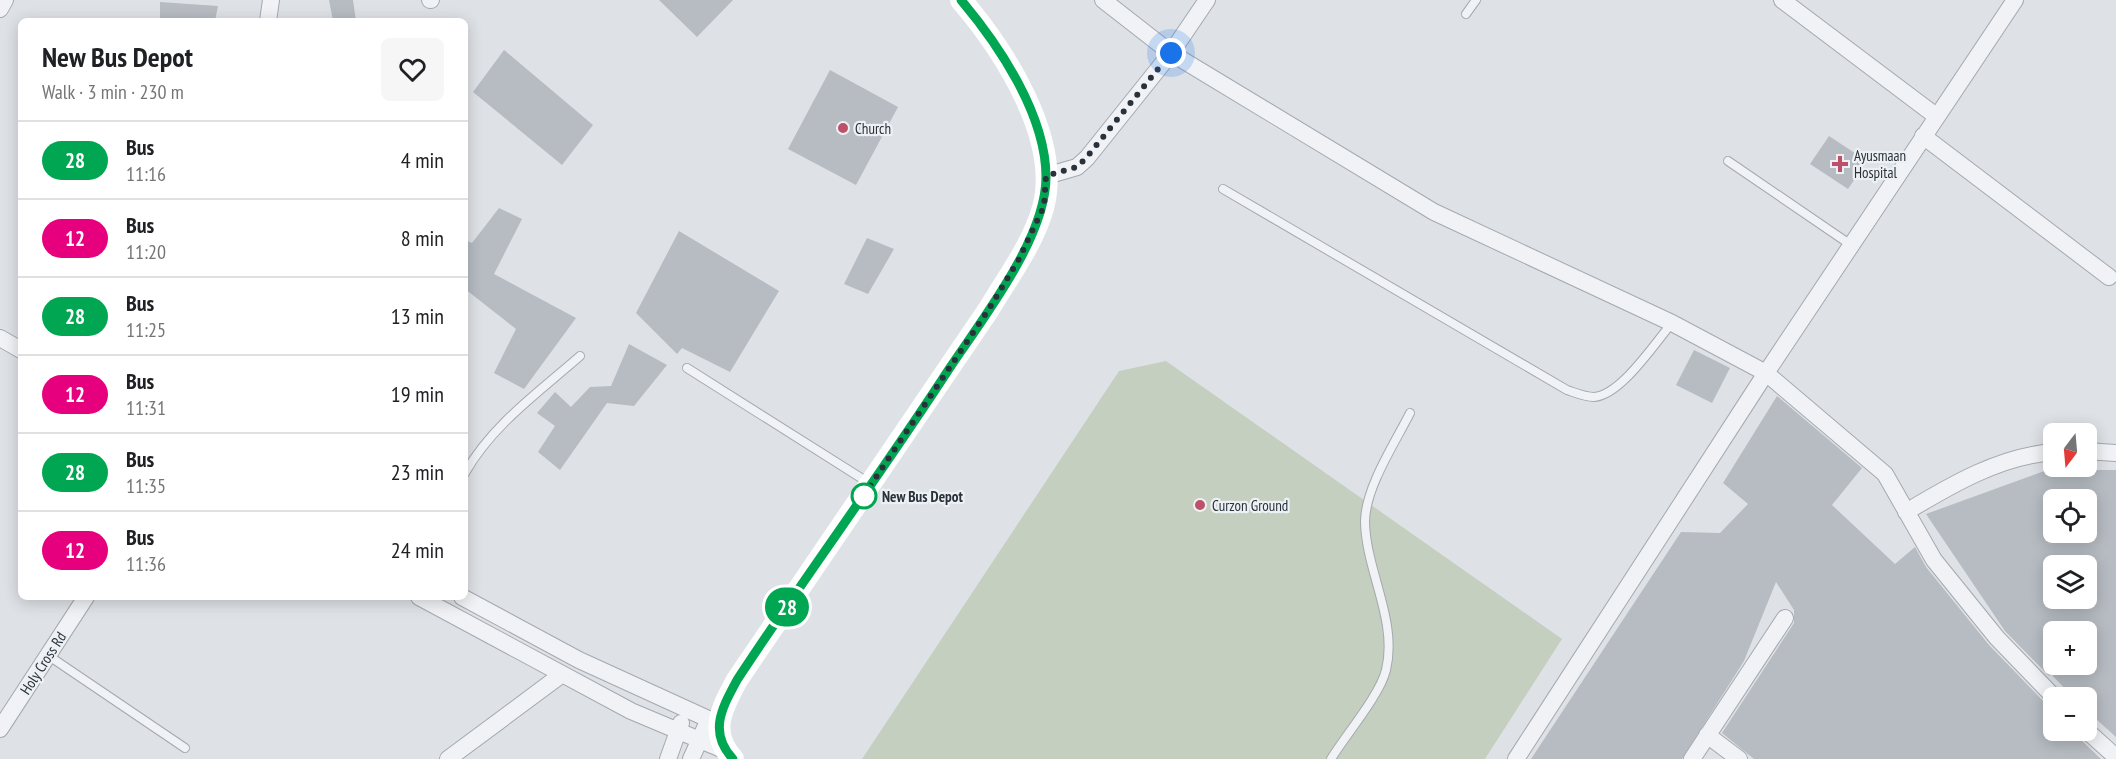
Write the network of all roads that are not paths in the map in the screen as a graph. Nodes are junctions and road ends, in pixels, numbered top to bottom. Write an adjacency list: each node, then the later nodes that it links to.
1 (5, 0): 9 (street)
2 (271, 0): 11 (street)
3 (961, 0): 16 (main road)
4 (1103, 0): 12 (street)
5 (1207, 0): 12 (street)
6 (1476, 0): 10 (lane)
7 (1782, 0): 13 (street)
8 (2015, 0): 13 (street)
9 (0, 9)
10 (1466, 14)
11 (268, 18)
12 (1171, 53): 16 (street); 20 (street)
13 (1936, 116): 14 (street)
14 (1923, 136): 18 (street); 19 (street)
15 (1728, 161): 18 (lane)
16 (1046, 176): 31 (main road)
17 (1223, 189): 20 (lane)
18 (1851, 245): 25 (street)
19 (2109, 277)
20 (1672, 323): 25 (street)
21 (0, 338): 22 (street)
22 (18, 348)
23 (580, 356): 30 (lane)
24 (687, 368): 31 (lane)
25 (1766, 373): 32 (street); 54 (street)
26 (1410, 412): 53 (lane)
27 (2097, 452): 28 (street)
28 (2116, 453)
29 (2043, 454): 32 (street)
30 (468, 469)
31 (872, 484): 41 (main road)
32 (1906, 512): 39 (street)
33 (84, 600): 37 (street, Holy Cross Rd)
34 (424, 600): 38 (street)
35 (468, 600): 40 (street)
36 (1785, 618): 44 (street)
37 (49, 656): 42 (street, Holy Cross Rd); 47 (lane)
38 (561, 675): 43 (street); 50 (street)
39 (2044, 687)
40 (687, 710): 41 (street); 43 (street)
41 (713, 721): 46 (street); 48 (main road)
42 (0, 729)
43 (678, 733): 46 (street); 51 (street)
44 (1707, 735): 55 (street); 56 (street)
45 (2097, 740): 49 (street)
46 (699, 742): 48 (street); 52 (street)
47 (185, 748)
48 (729, 755)
49 (2116, 757)
50 (448, 759)
51 (668, 759)
52 (691, 759)
53 (1330, 759)
54 (1516, 759)
55 (1692, 759)
56 (1739, 759)

